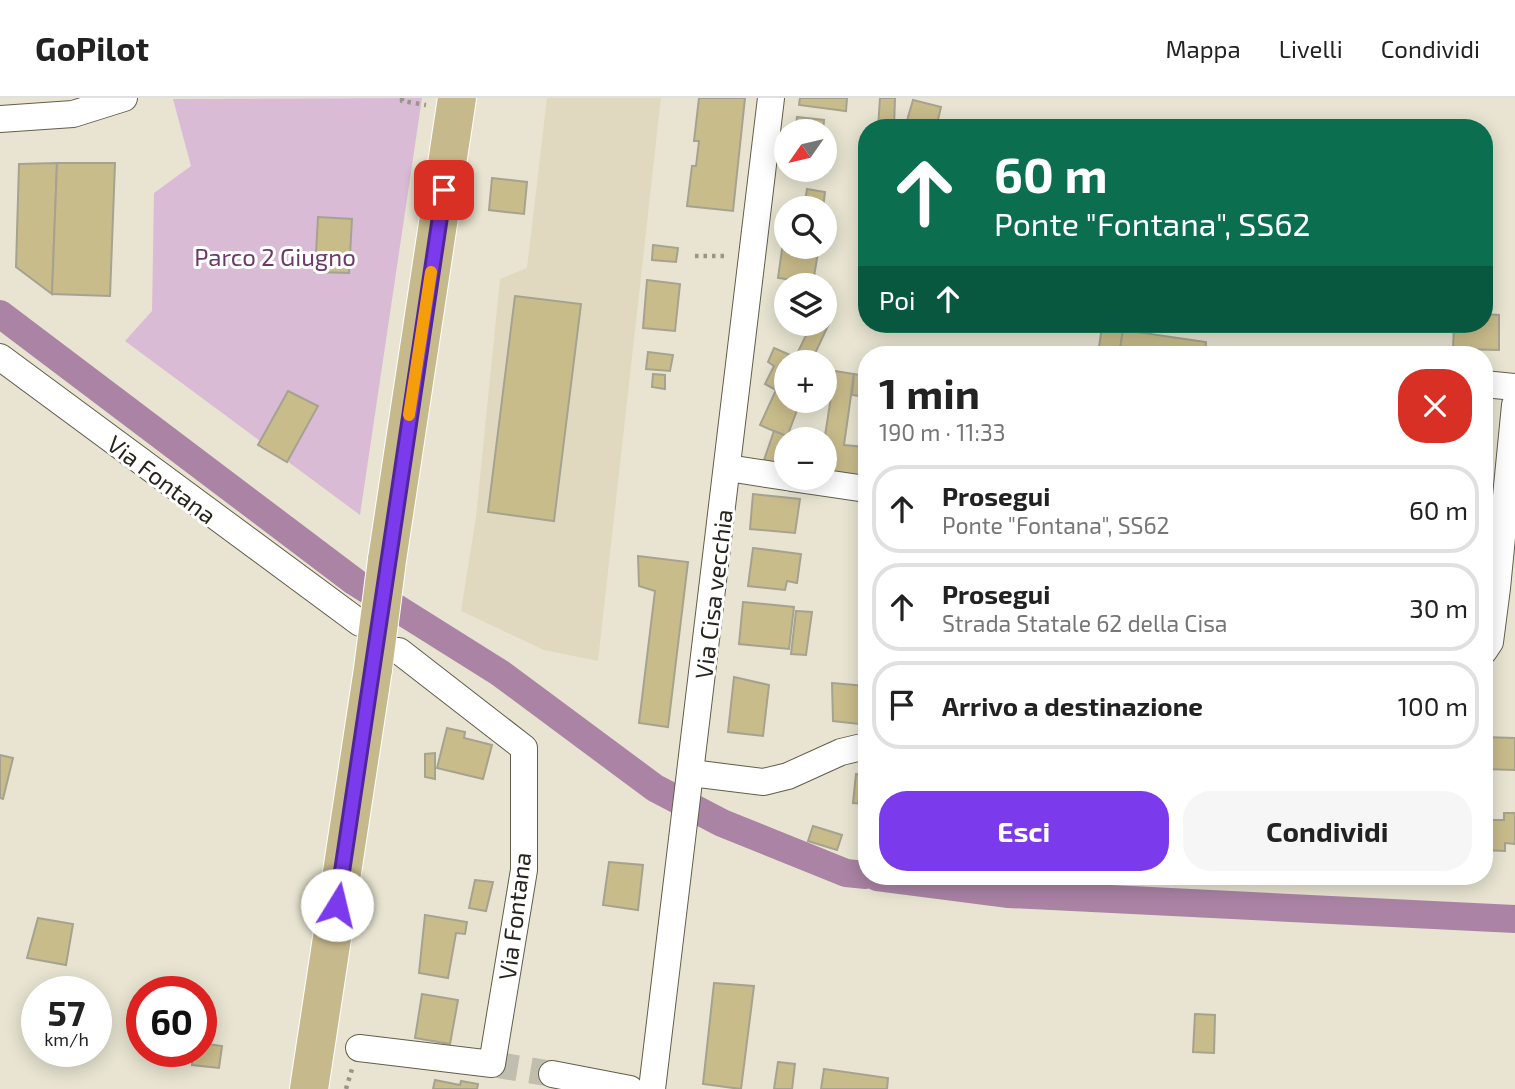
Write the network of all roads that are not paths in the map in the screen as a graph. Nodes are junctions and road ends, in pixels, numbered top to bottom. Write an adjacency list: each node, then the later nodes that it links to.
1 (124, 98): 4 (street)
2 (457, 98): 15 (main road, bridge)
3 (771, 98): 9 (street, Via Cisa vecchia)
4 (0, 119)
5 (0, 357): 14 (street, Via Fontana)
6 (1493, 385): 7 (street)
7 (1515, 387)
8 (1515, 405): 13 (street)
9 (728, 468): 10 (street); 17 (street, Via Cisa vecchia)
10 (774, 475)
11 (837, 485): 12 (street)
12 (858, 488)
13 (1493, 619)
14 (360, 623)
15 (386, 660): 18 (street, Via Fontana); 20 (main road)
16 (858, 748): 17 (street)
17 (690, 783): 22 (street, Via Cisa vecchia)
18 (359, 1048)
19 (552, 1074): 21 (street)
20 (309, 1089)
21 (630, 1089)
22 (652, 1089)

